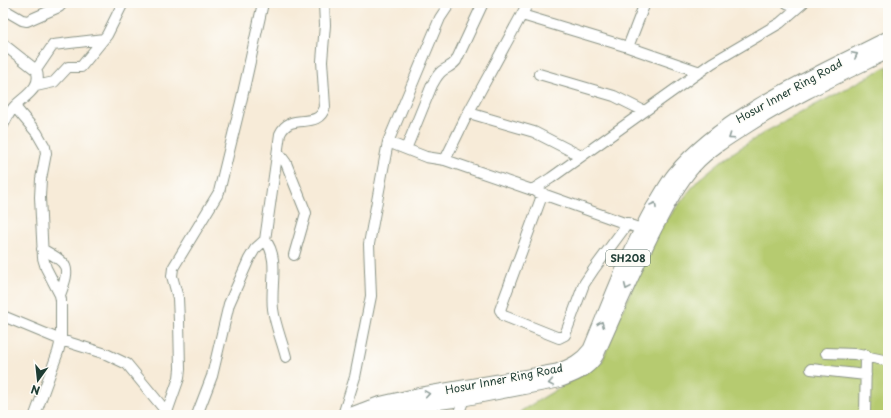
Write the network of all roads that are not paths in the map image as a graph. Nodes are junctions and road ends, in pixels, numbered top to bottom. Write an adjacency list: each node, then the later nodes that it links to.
1 (64, 3): 11 (street)
2 (262, 3): 48 (street)
3 (324, 3): 28 (street)
4 (450, 3): 26 (street)
5 (483, 3): 27 (street)
6 (528, 3): 12 (street)
7 (645, 3): 16 (street)
8 (787, 3): 10 (street)
9 (121, 4): 14 (street)
10 (801, 5): 19 (street)
11 (3, 9)
12 (522, 15): 16 (street); 24 (street)
13 (888, 38): 34 (main road, Hosur Inner Ring Road / SH208, one-way to 13)
14 (104, 39): 18 (street); 21 (street)
15 (3, 44): 18 (street)
16 (628, 47): 19 (street)
17 (888, 52): 47 (main road, Hosur Inner Ring Road / SH208, one-way to 47)
18 (36, 70): 21 (street)
19 (700, 72): 23 (street)
20 (539, 74): 23 (street)
21 (36, 86): 22 (street)
22 (16, 106): 25 (street); 36 (street)
23 (644, 111): 29 (street)
24 (469, 113): 29 (street); 30 (street)
25 (3, 125)
26 (388, 142): 27 (street); 51 (street)
27 (406, 149): 30 (street)
28 (278, 152): 35 (street); 37 (street)
29 (581, 156): 31 (street)
30 (445, 160): 31 (street)
31 (532, 190): 32 (street)
32 (543, 193): 33 (street); 33 (street)
33 (628, 223): 34 (street)
34 (641, 229): 52 (main road, Hosur Inner Ring Road / SH208, one-way to 34)
35 (265, 240): 43 (street); 50 (street)
36 (42, 249): 38 (street); 38 (street)
37 (294, 256)
38 (60, 295): 40 (street)
39 (3, 316): 40 (street)
40 (61, 340): 48 (street); 49 (street)
41 (826, 353): 42 (street)
42 (866, 355): 44 (street); 46 (street)
43 (286, 357)
44 (888, 361)
45 (810, 369): 46 (street)
46 (866, 375): 55 (street)
47 (464, 398): 53 (main road, Hosur Inner Ring Road / SH208); 54 (street)
48 (168, 413)
49 (35, 415)
50 (198, 415)
51 (343, 415)
52 (349, 415)
53 (376, 415)
54 (458, 415)
55 (865, 415)

